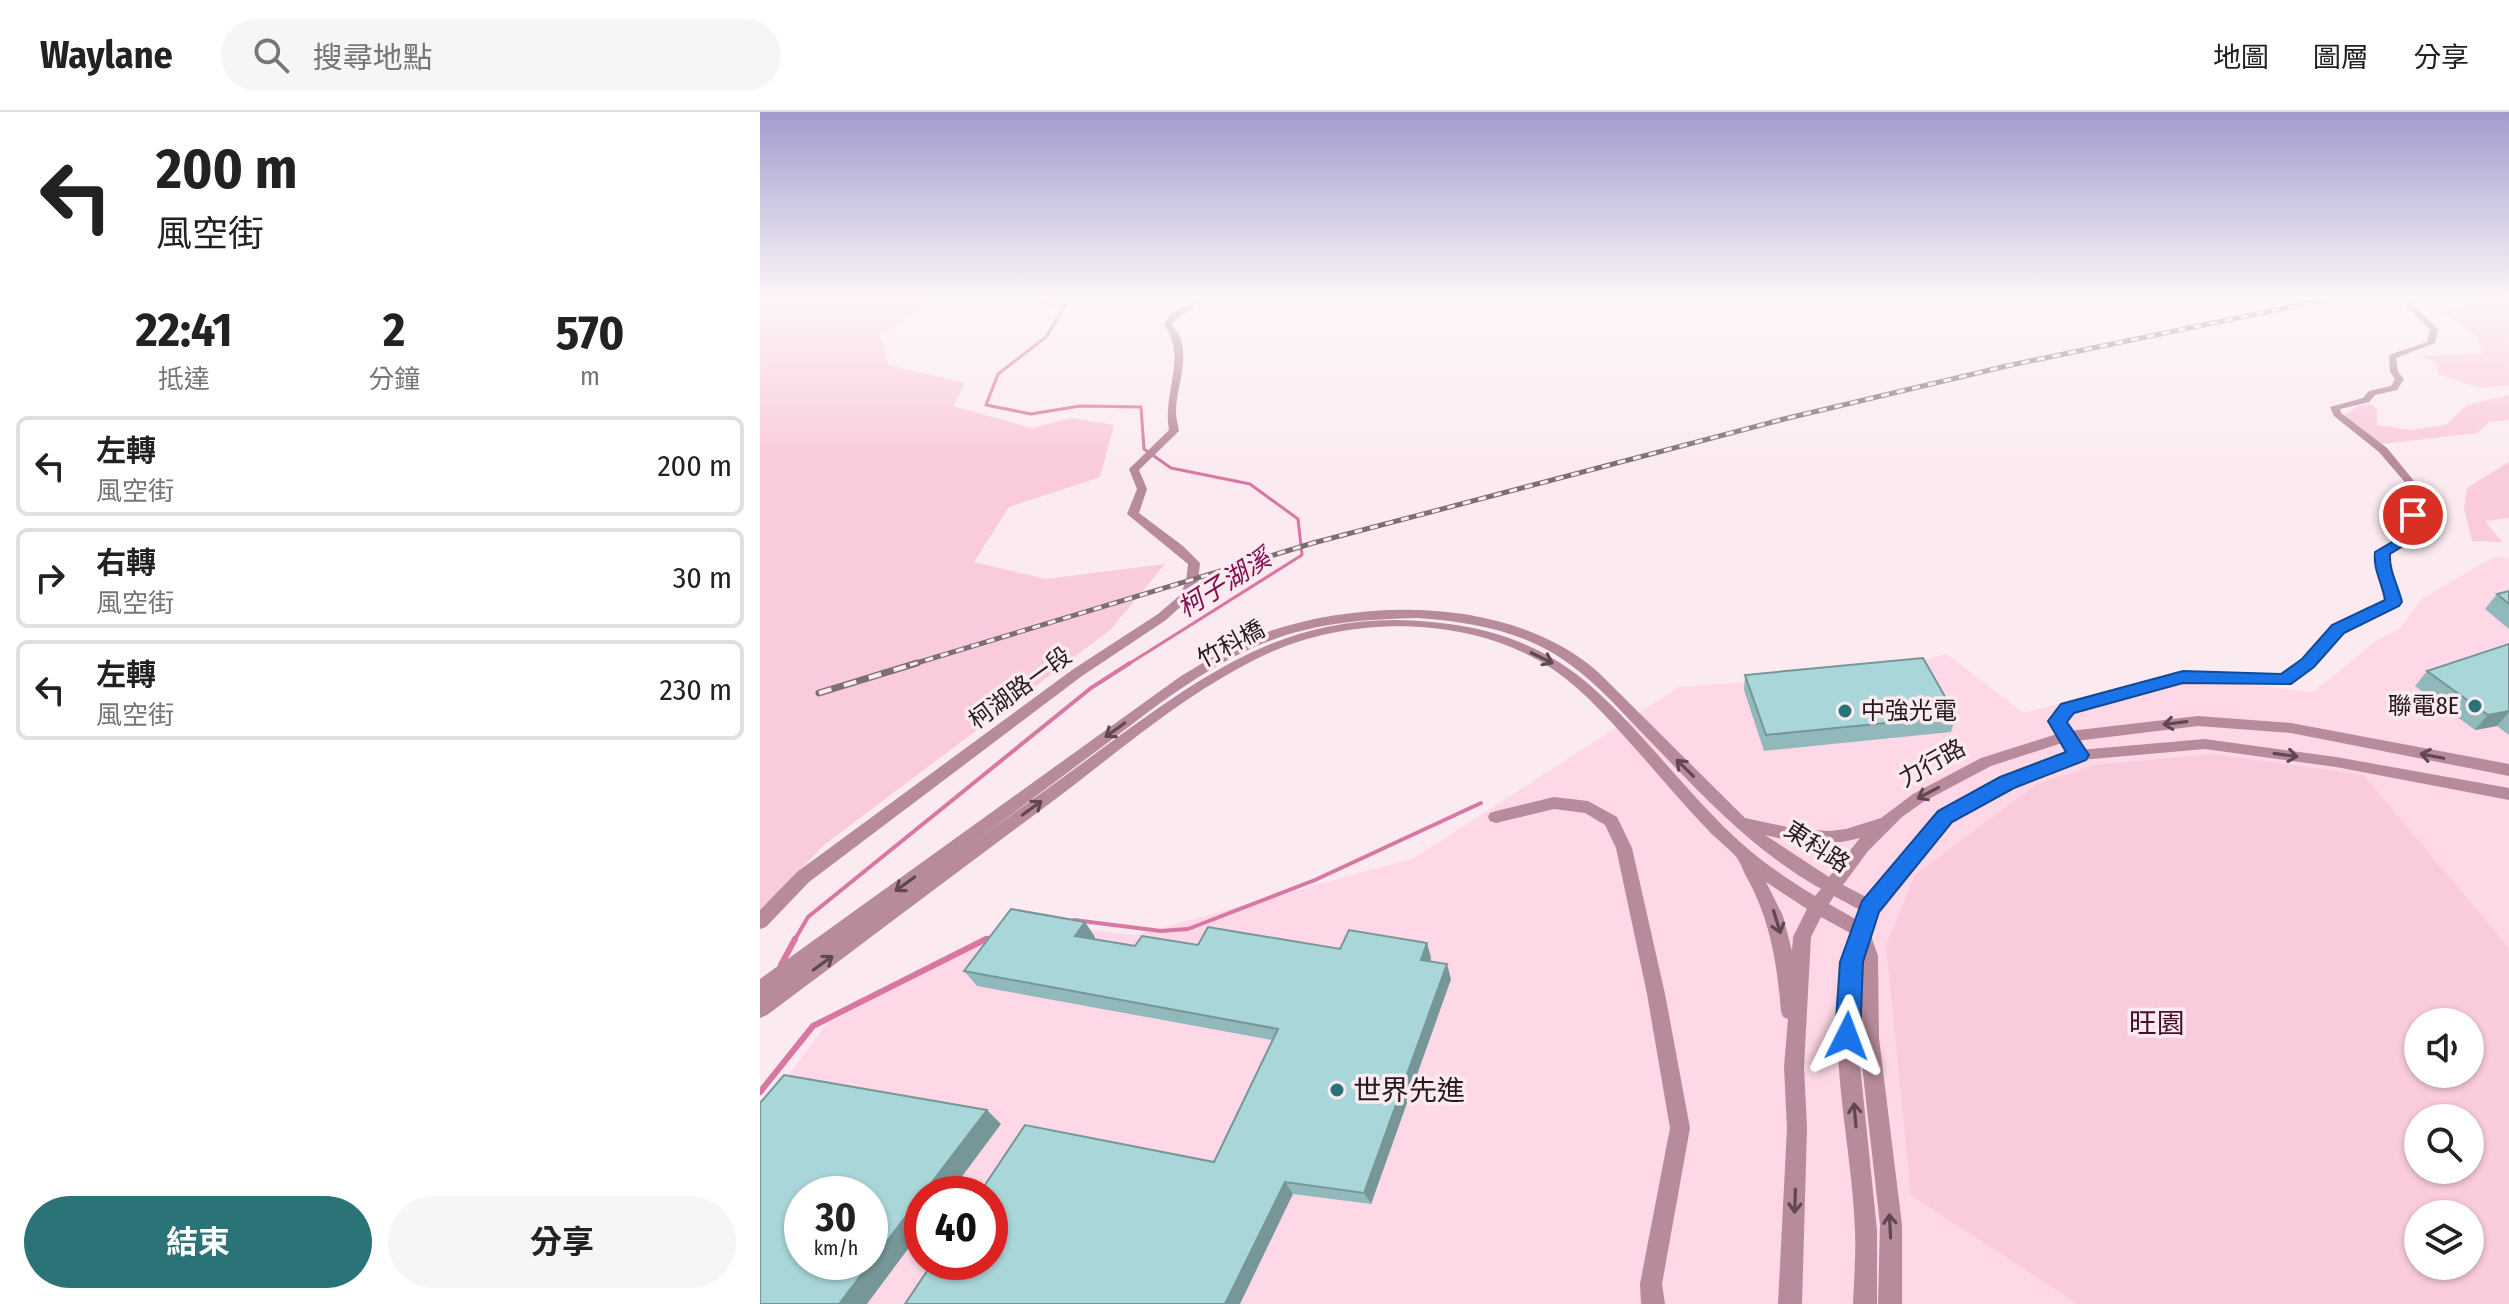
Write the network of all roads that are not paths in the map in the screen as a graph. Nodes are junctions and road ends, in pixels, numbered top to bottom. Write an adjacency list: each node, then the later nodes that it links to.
1 (1178, 352): 14 (street, 柯湖路一段)
2 (2407, 352): 3 (street)
3 (2064, 737): 4 (street); 5 (street, 力行路, one-way to 3); 7 (street, 力行路, one-way to 7)
4 (2079, 755): 6 (street, one-way to 6); 13 (street)
5 (2509, 770)
6 (2509, 794)
7 (1896, 813): 9 (street); 11 (street, 力行路)
8 (1496, 817): 19 (street)
9 (1740, 823): 11 (street, 東科路); 16 (street, 竹科橋, one-way to 16)
10 (1741, 853): 12 (street, 東科路); 17 (street, 竹科橋, one-way to 10); 18 (street, one-way to 18)
11 (1831, 887): 12 (street, 力行路); 13 (street, 東科路)
12 (1817, 907): 15 (street, 東科路); 18 (street, 力行路)
13 (1870, 907): 15 (street)
14 (760, 922)
15 (1860, 930): 21 (street, one-way to 15); 22 (street, one-way to 15)
16 (760, 990)
17 (760, 1009)
18 (1794, 1067): 20 (street, 力行路, one-way to 20)
19 (1653, 1304)
20 (1790, 1304)
21 (1865, 1304)
22 (1890, 1304)

